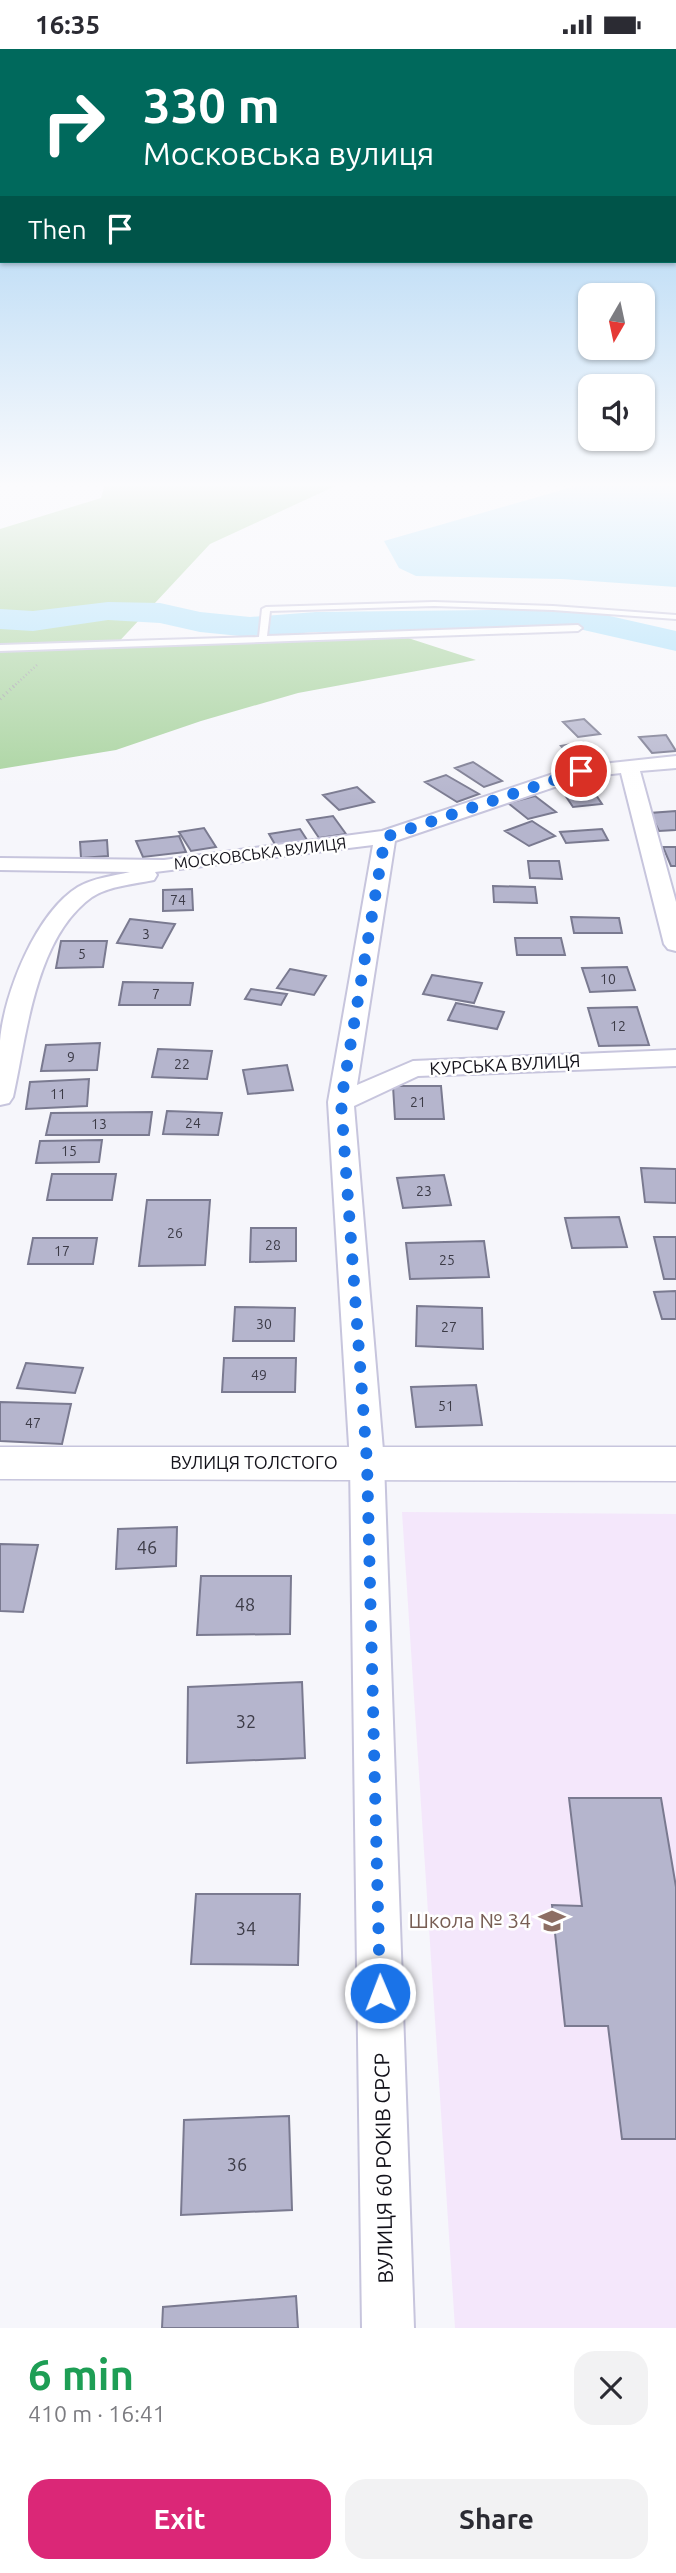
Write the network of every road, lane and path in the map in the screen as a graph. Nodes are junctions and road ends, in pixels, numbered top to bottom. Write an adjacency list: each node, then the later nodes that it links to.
1 (676, 617): 3 (lane)
2 (578, 628): 3 (lane)
3 (263, 636): 4 (lane)
4 (58, 646): 5 (lane); 6 (path)
5 (0, 647)
6 (0, 699)
7 (676, 762): 8 (street, МОСКОВСЬКА ВУЛИЦЯ)
8 (629, 766): 9 (street, МОСКОВСЬКА ВУЛИЦЯ); 12 (street)
9 (385, 837): 10 (street, МОСКОВСЬКА ВУЛИЦЯ); 15 (street, ВУЛИЦЯ 60 РОКІВ СРСР)
10 (192, 862): 11 (street, МОСКОВСЬКА ВУЛИЦЯ); 14 (street)
11 (0, 864)
12 (676, 944)
13 (676, 1058): 15 (street, КУРСЬКА ВУЛИЦЯ)
14 (0, 1097)
15 (341, 1102): 16 (street, ВУЛИЦЯ 60 РОКІВ СРСР)
16 (367, 1462): 17 (street, ВУЛИЦЯ ТОЛСТОГО); 18 (street, ВУЛИЦЯ ТОЛСТОГО); 19 (street, ВУЛИЦЯ 60 РОКІВ СРСР)
17 (0, 1463)
18 (676, 1464)
19 (388, 2328)

